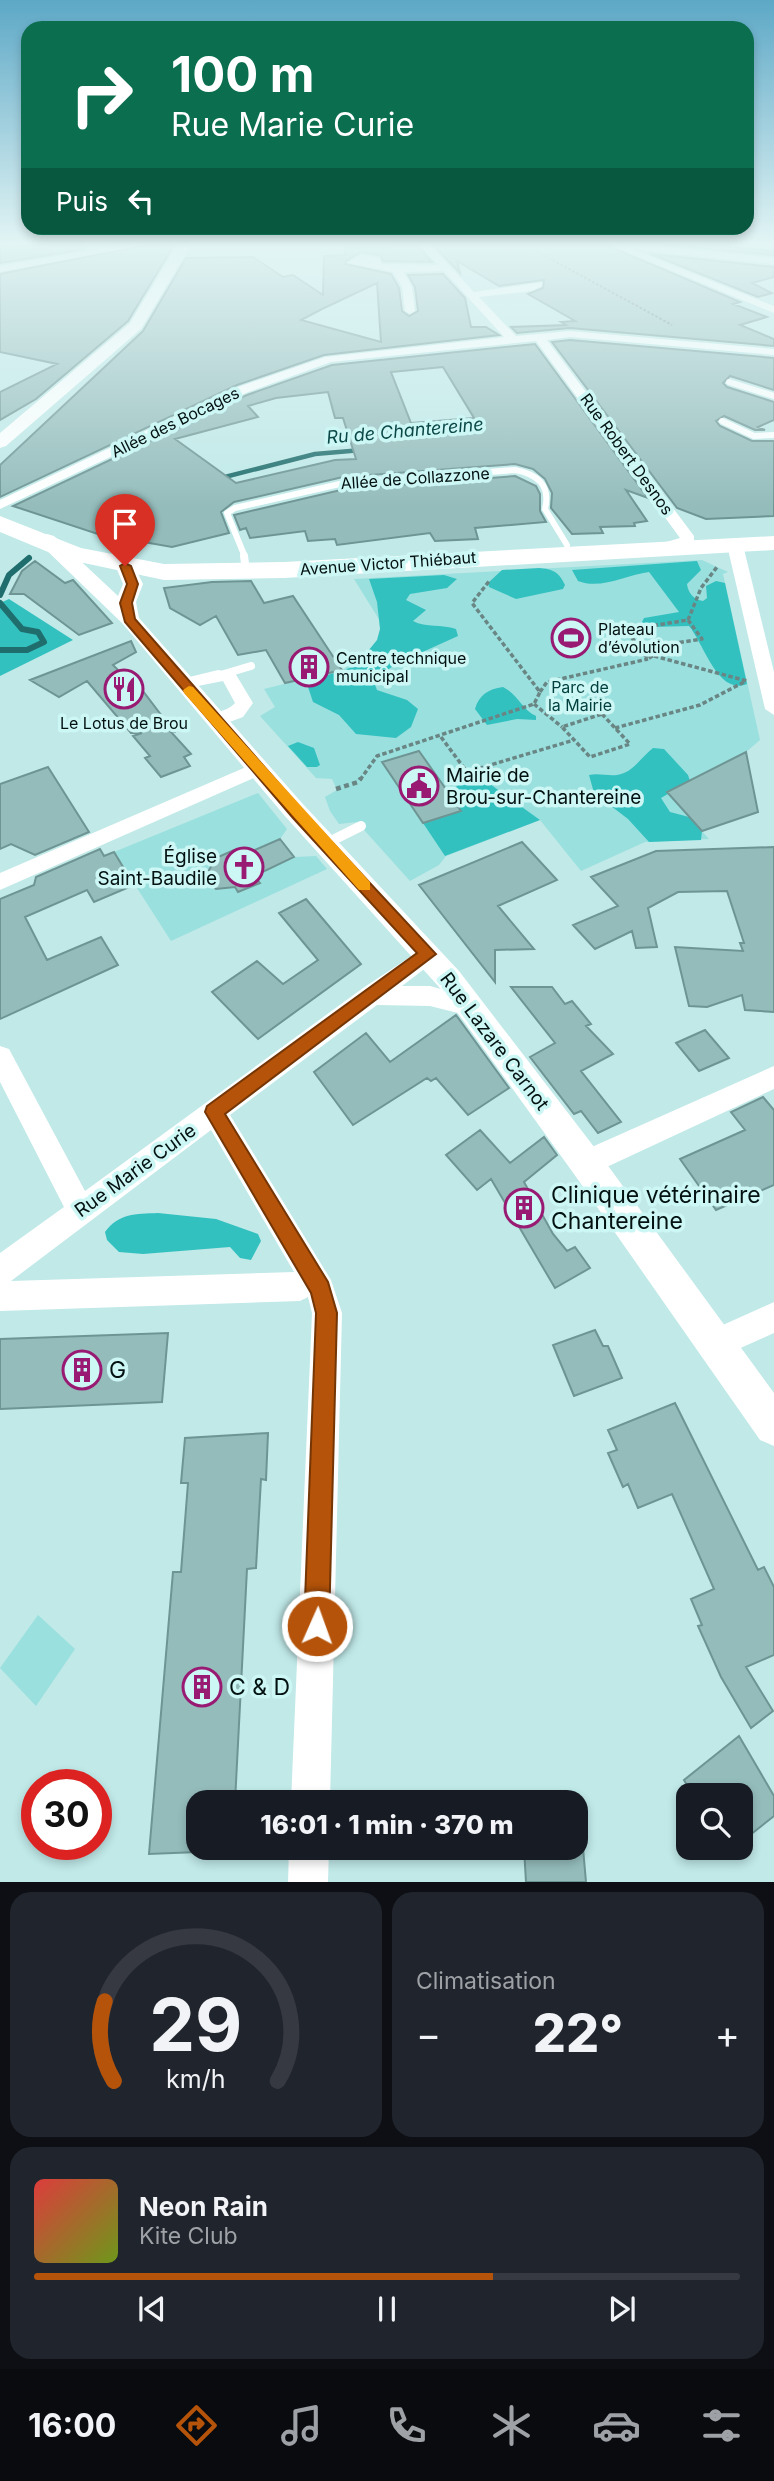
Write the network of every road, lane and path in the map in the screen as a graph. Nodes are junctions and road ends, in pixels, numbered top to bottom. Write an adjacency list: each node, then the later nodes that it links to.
1 (127, 333): 12 (main road)
2 (506, 333): 5 (street)
3 (686, 333): 6 (path)
4 (539, 337): 5 (street, Allée des Bocages); 6 (street, Allée des Bocages); 16 (street, Rue Robert Desnos)
5 (512, 339): 13 (street, Allée des Bocages)
6 (702, 346): 7 (street, Allée des Bocages)
7 (774, 352)
8 (729, 382): 9 (lane)
9 (774, 396)
10 (722, 421): 11 (lane)
11 (774, 435)
12 (0, 442)
13 (0, 505)
14 (0, 523): 17 (main road, Avenue Victor Thiébaut)
15 (774, 536): 16 (main road, Avenue Victor Thiébaut)
16 (689, 539): 18 (main road, Avenue Victor Thiébaut); 21 (street)
17 (47, 540): 25 (main road, Avenue Victor Thiébaut); 27 (street, Rue Lazare Carnot)
18 (564, 540): 22 (street); 23 (main road, Avenue Victor Thiébaut); 23 (lane, Allée de Collazzone)
19 (774, 543): 20 (main road, Avenue Victor Thiébaut)
20 (735, 545): 21 (main road, Avenue Victor Thiébaut); 37 (street)
21 (662, 548): 22 (main road, Avenue Victor Thiébaut)
22 (535, 555): 23 (main road, Avenue Victor Thiébaut)
23 (244, 562): 25 (main road, Avenue Victor Thiébaut); 25 (main road, Avenue Victor Thiébaut)
24 (717, 567): 29 (path)
25 (126, 568): 27 (street); 28 (street)
26 (496, 572): 35 (path)
27 (93, 581): 28 (street, Rue Lazare Carnot)
28 (129, 620): 34 (street, Rue Lazare Carnot)
29 (688, 620): 30 (path); 31 (path)
30 (654, 656): 31 (path); 40 (path)
31 (648, 659): 35 (path)
32 (251, 666): 33 (lane)
33 (224, 674): 34 (street); 38 (street)
34 (183, 684): 38 (street, Rue Lazare Carnot)
35 (540, 692): 36 (path)
36 (534, 704): 39 (path); 41 (path)
37 (774, 709)
38 (216, 722): 43 (street, Rue Lazare Carnot)
39 (562, 727): 40 (path); 42 (path)
40 (615, 728): 42 (path)
41 (441, 737): 42 (path); 44 (path)
42 (574, 740)
43 (258, 768): 46 (street, Rue Lazare Carnot); 47 (street)
44 (336, 789)
45 (361, 826): 46 (lane)
46 (325, 844): 48 (street, Rue Lazare Carnot)
47 (0, 882)
48 (428, 954): 49 (street, Rue Marie Curie); 50 (street, Rue Lazare Carnot)
49 (371, 995): 50 (street); 53 (street, Rue Marie Curie)
50 (470, 1006): 54 (street, Rue Lazare Carnot)
51 (0, 1057): 55 (street)
52 (774, 1077): 54 (street)
53 (214, 1112): 55 (street, Rue Marie Curie); 62 (street)
54 (586, 1163): 60 (street, Rue Lazare Carnot)
55 (80, 1210): 56 (street, Rue Marie Curie)
56 (0, 1270)
57 (300, 1286): 58 (street)
58 (0, 1296)
59 (774, 1317): 60 (street)
60 (716, 1344): 61 (street, Rue Lazare Carnot)
61 (774, 1426)
62 (310, 1790)
63 (309, 1860): 64 (street)
64 (308, 1882)

